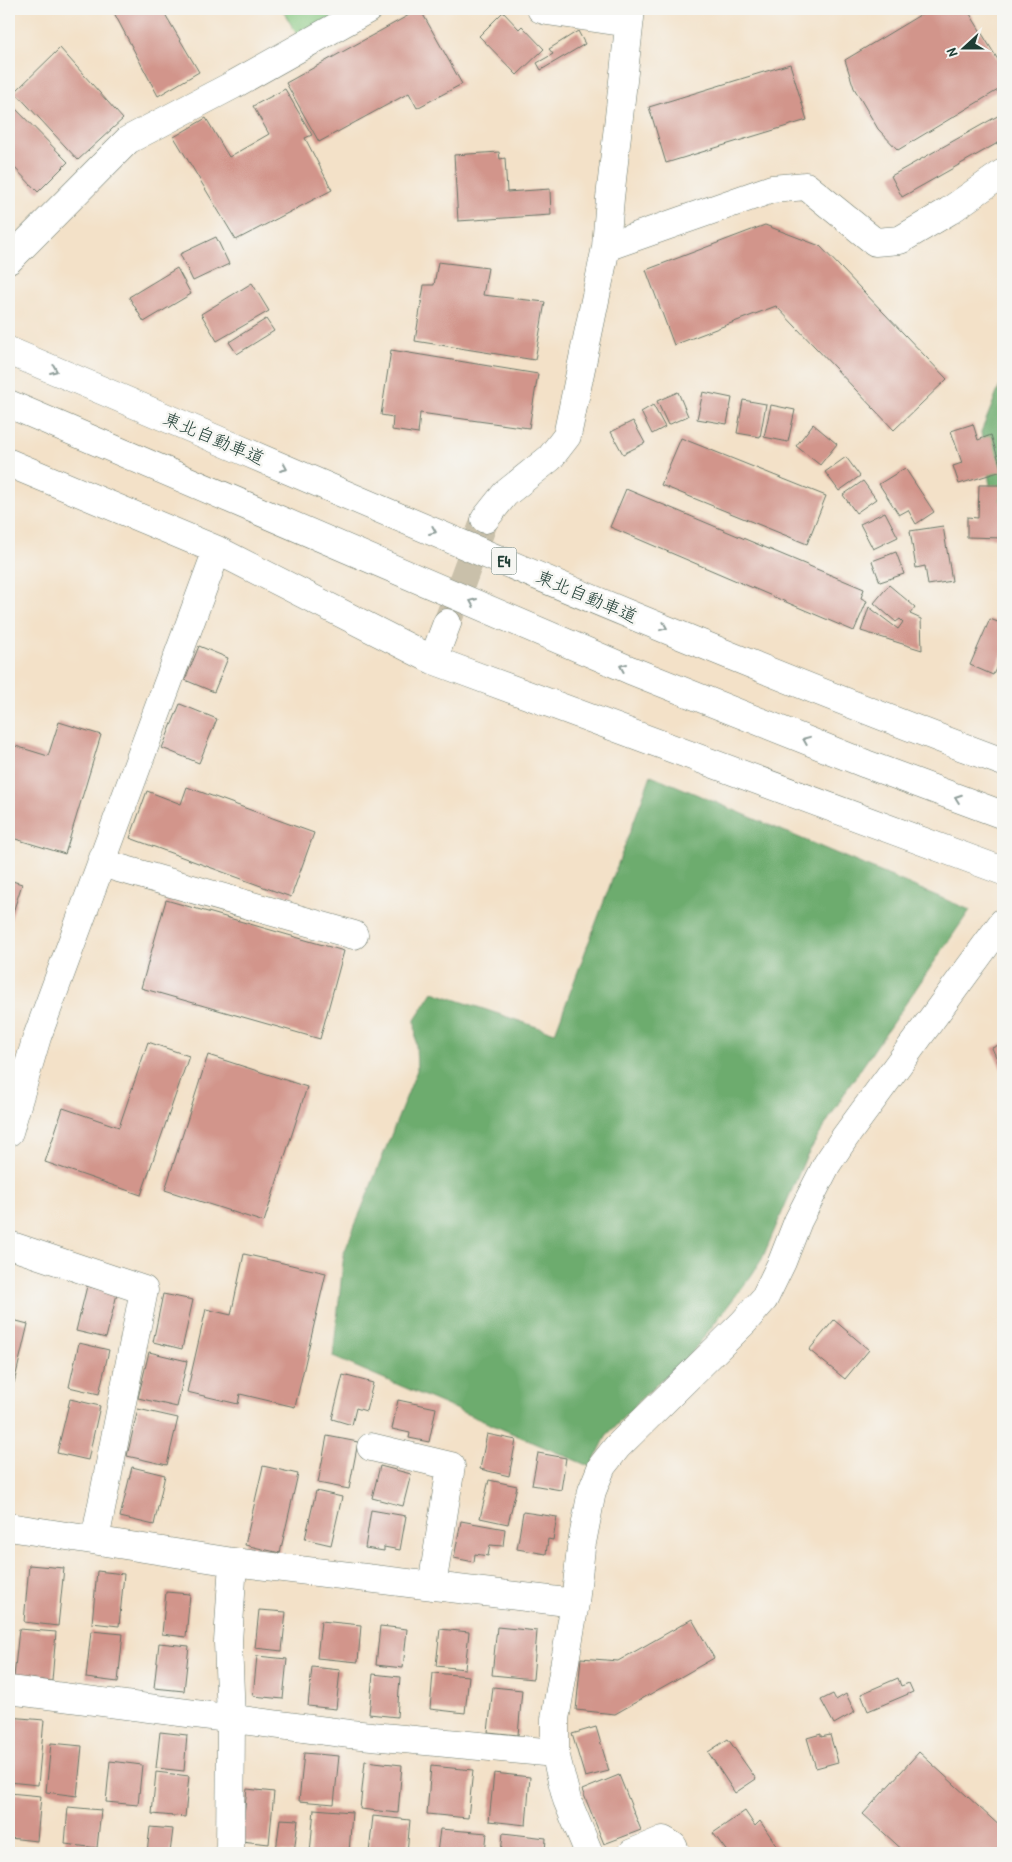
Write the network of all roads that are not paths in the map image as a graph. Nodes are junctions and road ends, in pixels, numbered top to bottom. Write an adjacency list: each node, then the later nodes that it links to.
1 (368, 9): 6 (main road)
2 (541, 9): 3 (main road)
3 (630, 16): 5 (main road)
4 (1003, 173): 5 (main road)
5 (606, 247): 10 (main road)
6 (9, 260)
7 (9, 351): 14 (main road, 東北自動車道 / E4, one-way to 14)
8 (9, 404): 15 (main road, one-way to 8)
9 (9, 463): 11 (main road)
10 (485, 518)
11 (217, 550): 13 (main road); 16 (main road)
12 (447, 623): 13 (main road)
13 (433, 660): 17 (main road)
14 (1003, 762)
15 (1003, 815)
16 (102, 863): 19 (main road); 20 (main road)
17 (1003, 872)
18 (1003, 922): 27 (main road)
19 (354, 935)
20 (9, 1132)
21 (9, 1245): 24 (main road)
22 (371, 1447): 26 (main road)
23 (9, 1527): 24 (main road)
24 (94, 1540): 25 (main road)
25 (233, 1562): 26 (main road); 29 (main road)
26 (432, 1586): 27 (main road)
27 (575, 1603): 30 (main road)
28 (9, 1690): 29 (main road)
29 (231, 1719): 30 (main road); 31 (main road)
30 (555, 1753): 32 (main road)
31 (230, 1853)
32 (589, 1853)
33 (632, 1853): 34 (main road)
34 (676, 1853)

